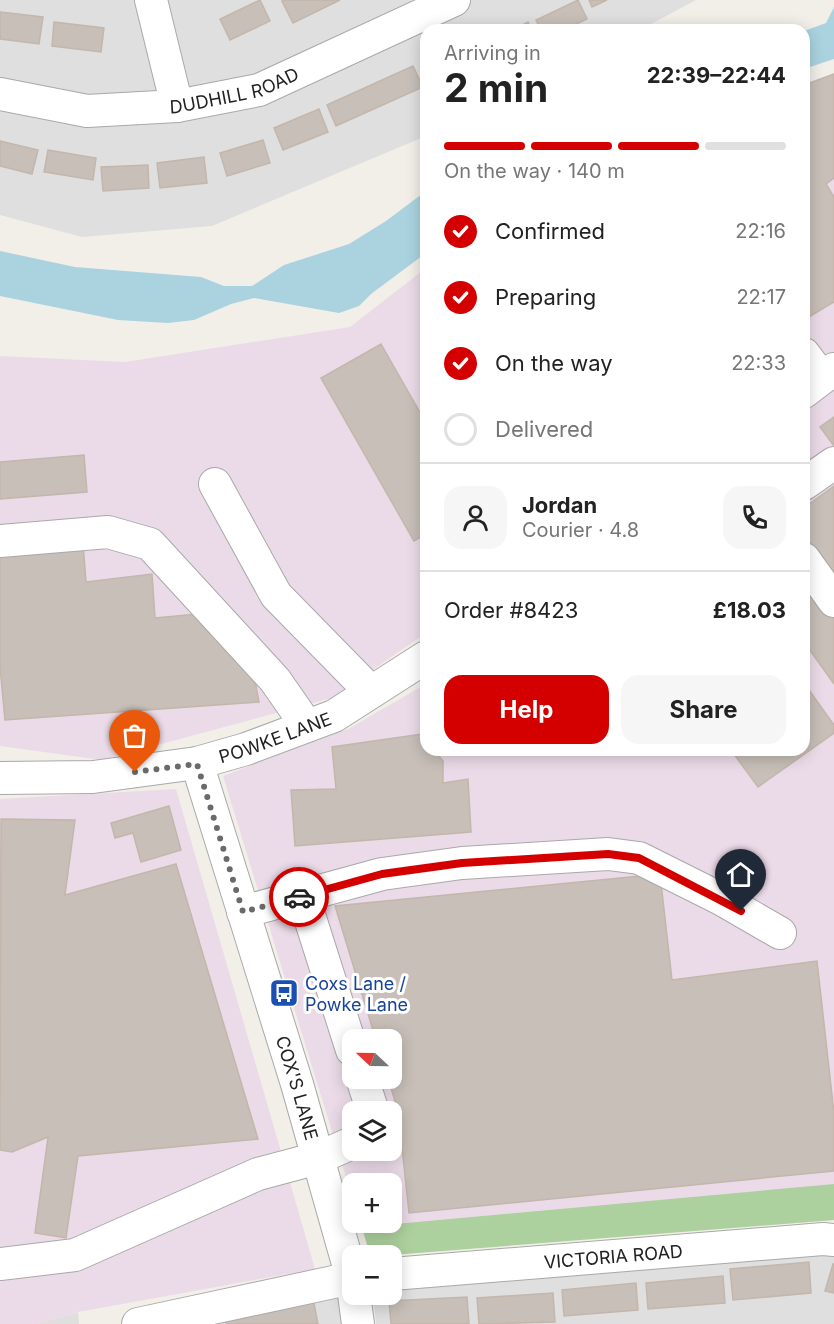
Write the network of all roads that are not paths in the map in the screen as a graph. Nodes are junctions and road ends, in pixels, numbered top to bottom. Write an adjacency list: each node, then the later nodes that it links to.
1 (151, 0): 4 (street)
2 (454, 0): 4 (street, DUDHILL ROAD)
3 (0, 94): 4 (street, DUDHILL ROAD)
4 (177, 106)
5 (834, 463): 6 (street)
6 (810, 480)
7 (215, 484): 12 (street)
8 (0, 541): 13 (street)
9 (810, 567): 10 (street)
10 (834, 601)
11 (420, 661): 12 (street, POWKE LANE)
12 (371, 692): 13 (street, POWKE LANE)
13 (307, 726): 14 (street, POWKE LANE)
14 (197, 764): 15 (street, POWKE LANE); 17 (street, COX'S LANE)
15 (0, 778)
16 (303, 896): 17 (street); 18 (street); 19 (street)
17 (243, 912): 21 (street, COX'S LANE)
18 (780, 933)
19 (345, 1029)
20 (342, 1147): 21 (street)
21 (318, 1158): 23 (street, COX'S LANE); 24 (street)
22 (834, 1240): 25 (street, VICTORIA ROAD)
23 (343, 1245)
24 (0, 1264)
25 (402, 1273)
26 (342, 1280): 28 (street)
27 (355, 1305): 29 (street)
28 (138, 1324)
29 (358, 1324)

